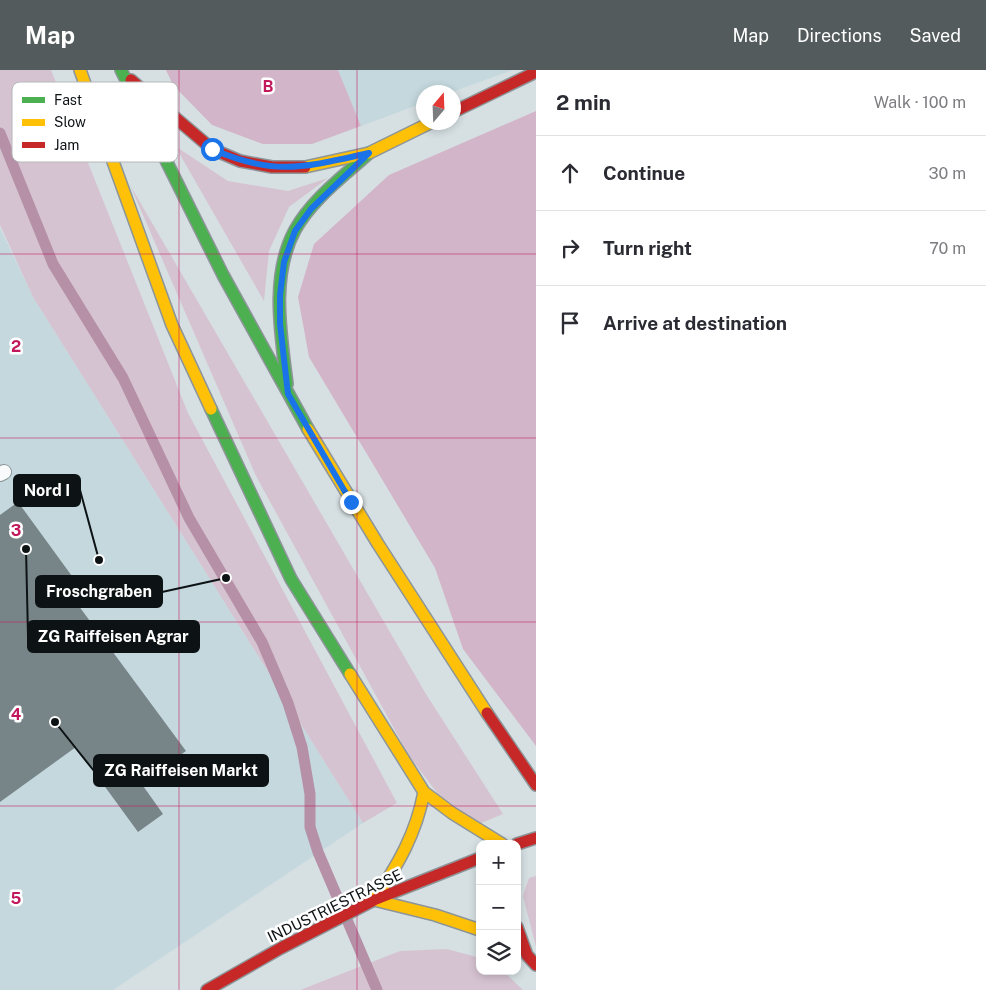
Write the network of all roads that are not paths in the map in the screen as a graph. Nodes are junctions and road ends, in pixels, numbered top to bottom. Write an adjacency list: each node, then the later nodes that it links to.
1 (80, 70): 4 (main road)
2 (122, 71): 5 (main road)
3 (536, 72): 6 (main road)
4 (84, 82)
5 (135, 82)
6 (461, 109)
7 (178, 120): 9 (main road)
8 (416, 130): 9 (main road)
9 (369, 153): 12 (main road)
10 (113, 162): 14 (main road)
11 (166, 162): 12 (main road)
12 (288, 394): 13 (main road)
13 (536, 785)
14 (424, 792): 16 (main road); 19 (main road)
15 (536, 838): 17 (main road)
16 (496, 840)
17 (521, 843)
18 (476, 860): 19 (main road, INDUSTRIESTRASSE)
19 (374, 900): 20 (main road); 24 (main road, INDUSTRIESTRASSE)
20 (476, 929)
21 (518, 930): 22 (main road)
22 (522, 952): 23 (main road)
23 (536, 965)
24 (207, 990)

